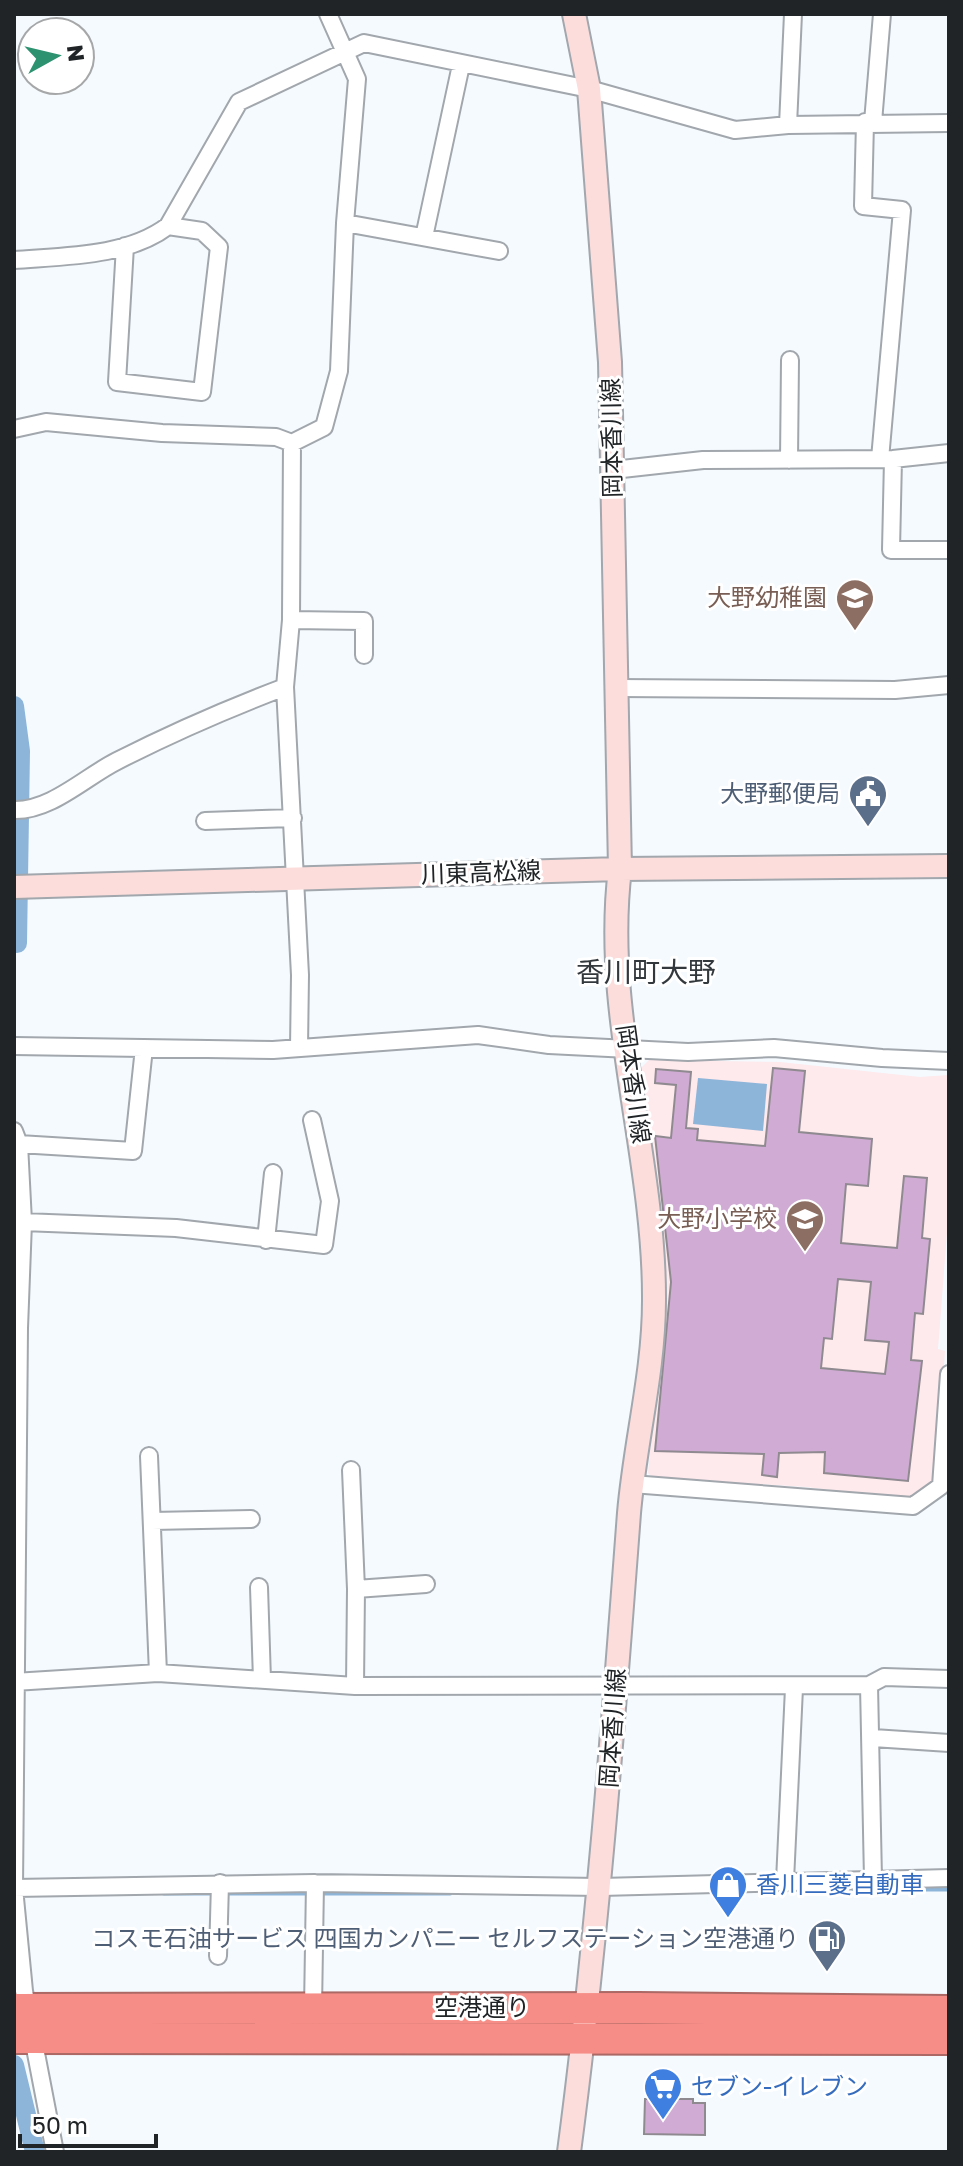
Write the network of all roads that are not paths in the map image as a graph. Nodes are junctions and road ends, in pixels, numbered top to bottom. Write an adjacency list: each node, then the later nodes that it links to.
1 (328, 14): 5 (street)
2 (574, 14): 7 (main road, 岡本香川線)
3 (793, 14): 10 (street)
4 (882, 14): 8 (street)
5 (346, 49): 6 (street); 11 (street); 12 (street)
6 (461, 65): 7 (street); 13 (street)
7 (589, 89): 10 (street); 23 (main road, 岡本香川線)
8 (869, 122): 9 (street); 10 (street); 21 (street)
9 (949, 123)
10 (788, 125)
11 (345, 223): 13 (street); 19 (street)
12 (168, 226): 14 (street); 14 (street)
13 (424, 237): 15 (street)
14 (125, 246): 16 (street)
15 (499, 251)
16 (14, 260)
17 (790, 360): 22 (street)
18 (14, 429): 19 (street)
19 (292, 443): 25 (street)
20 (949, 453): 21 (street)
21 (887, 459): 22 (street); 24 (street)
22 (789, 460): 23 (street)
23 (613, 470): 29 (main road, 岡本香川線)
24 (949, 550)
25 (291, 620): 26 (street); 28 (street)
26 (364, 655)
27 (949, 685): 29 (street)
28 (285, 687): 30 (street); 31 (street)
29 (617, 688): 34 (main road, 岡本香川線)
30 (14, 810)
31 (293, 818): 32 (street); 35 (street)
32 (205, 821)
33 (949, 866): 34 (main road, 川東高松線)
34 (620, 869): 35 (main road, 川東高松線); 40 (main road, 岡本香川線)
35 (294, 879): 36 (main road, 川東高松線); 39 (street)
36 (14, 887)
37 (14, 1046): 38 (street)
38 (144, 1048): 39 (street); 43 (street)
39 (299, 1048): 40 (street)
40 (625, 1049): 41 (street); 52 (main road, 岡本香川線)
41 (949, 1061)
42 (312, 1120): 46 (street)
43 (16, 1138): 45 (street)
44 (273, 1173): 46 (street)
45 (23, 1222): 46 (street); 47 (street)
46 (266, 1240)
47 (16, 1328): 61 (street)
48 (949, 1374): 49 (street)
49 (948, 1409): 52 (street)
50 (149, 1456): 54 (street)
51 (351, 1470): 57 (street)
52 (632, 1484): 62 (main road, 岡本香川線)
53 (251, 1519): 54 (street)
54 (152, 1521): 58 (street)
55 (426, 1584): 57 (street)
56 (259, 1587): 60 (street)
57 (356, 1589): 64 (street)
58 (158, 1673): 60 (street); 61 (street)
59 (949, 1679): 63 (street)
60 (262, 1680): 64 (street)
61 (15, 1682): 74 (street)
62 (616, 1684): 64 (street); 65 (street); 73 (main road, 岡本香川線)
63 (869, 1685): 65 (street); 66 (street)
64 (355, 1686)
65 (794, 1688): 70 (street)
66 (873, 1738): 67 (street); 69 (street)
67 (949, 1743)
68 (949, 1878): 69 (street)
69 (873, 1879): 70 (street)
70 (785, 1881): 73 (street)
71 (220, 1884): 72 (street); 74 (street); 75 (street)
72 (315, 1884): 73 (street); 77 (street)
73 (601, 1887): 76 (main road, 岡本香川線)
74 (14, 1888): 79 (street)
75 (218, 1956)
76 (587, 2008): 77 (highway, 空港通り); 78 (highway, 空港通り); 80 (main road, 岡本香川線)
77 (313, 2009): 79 (highway, 空港通り)
78 (949, 2011)
79 (22, 2023): 80 (highway, 空港通り); 82 (street)
80 (583, 2039): 81 (highway, 空港通り); 83 (main road, 岡本香川線)
81 (949, 2039)
82 (55, 2152)
83 (569, 2152)

